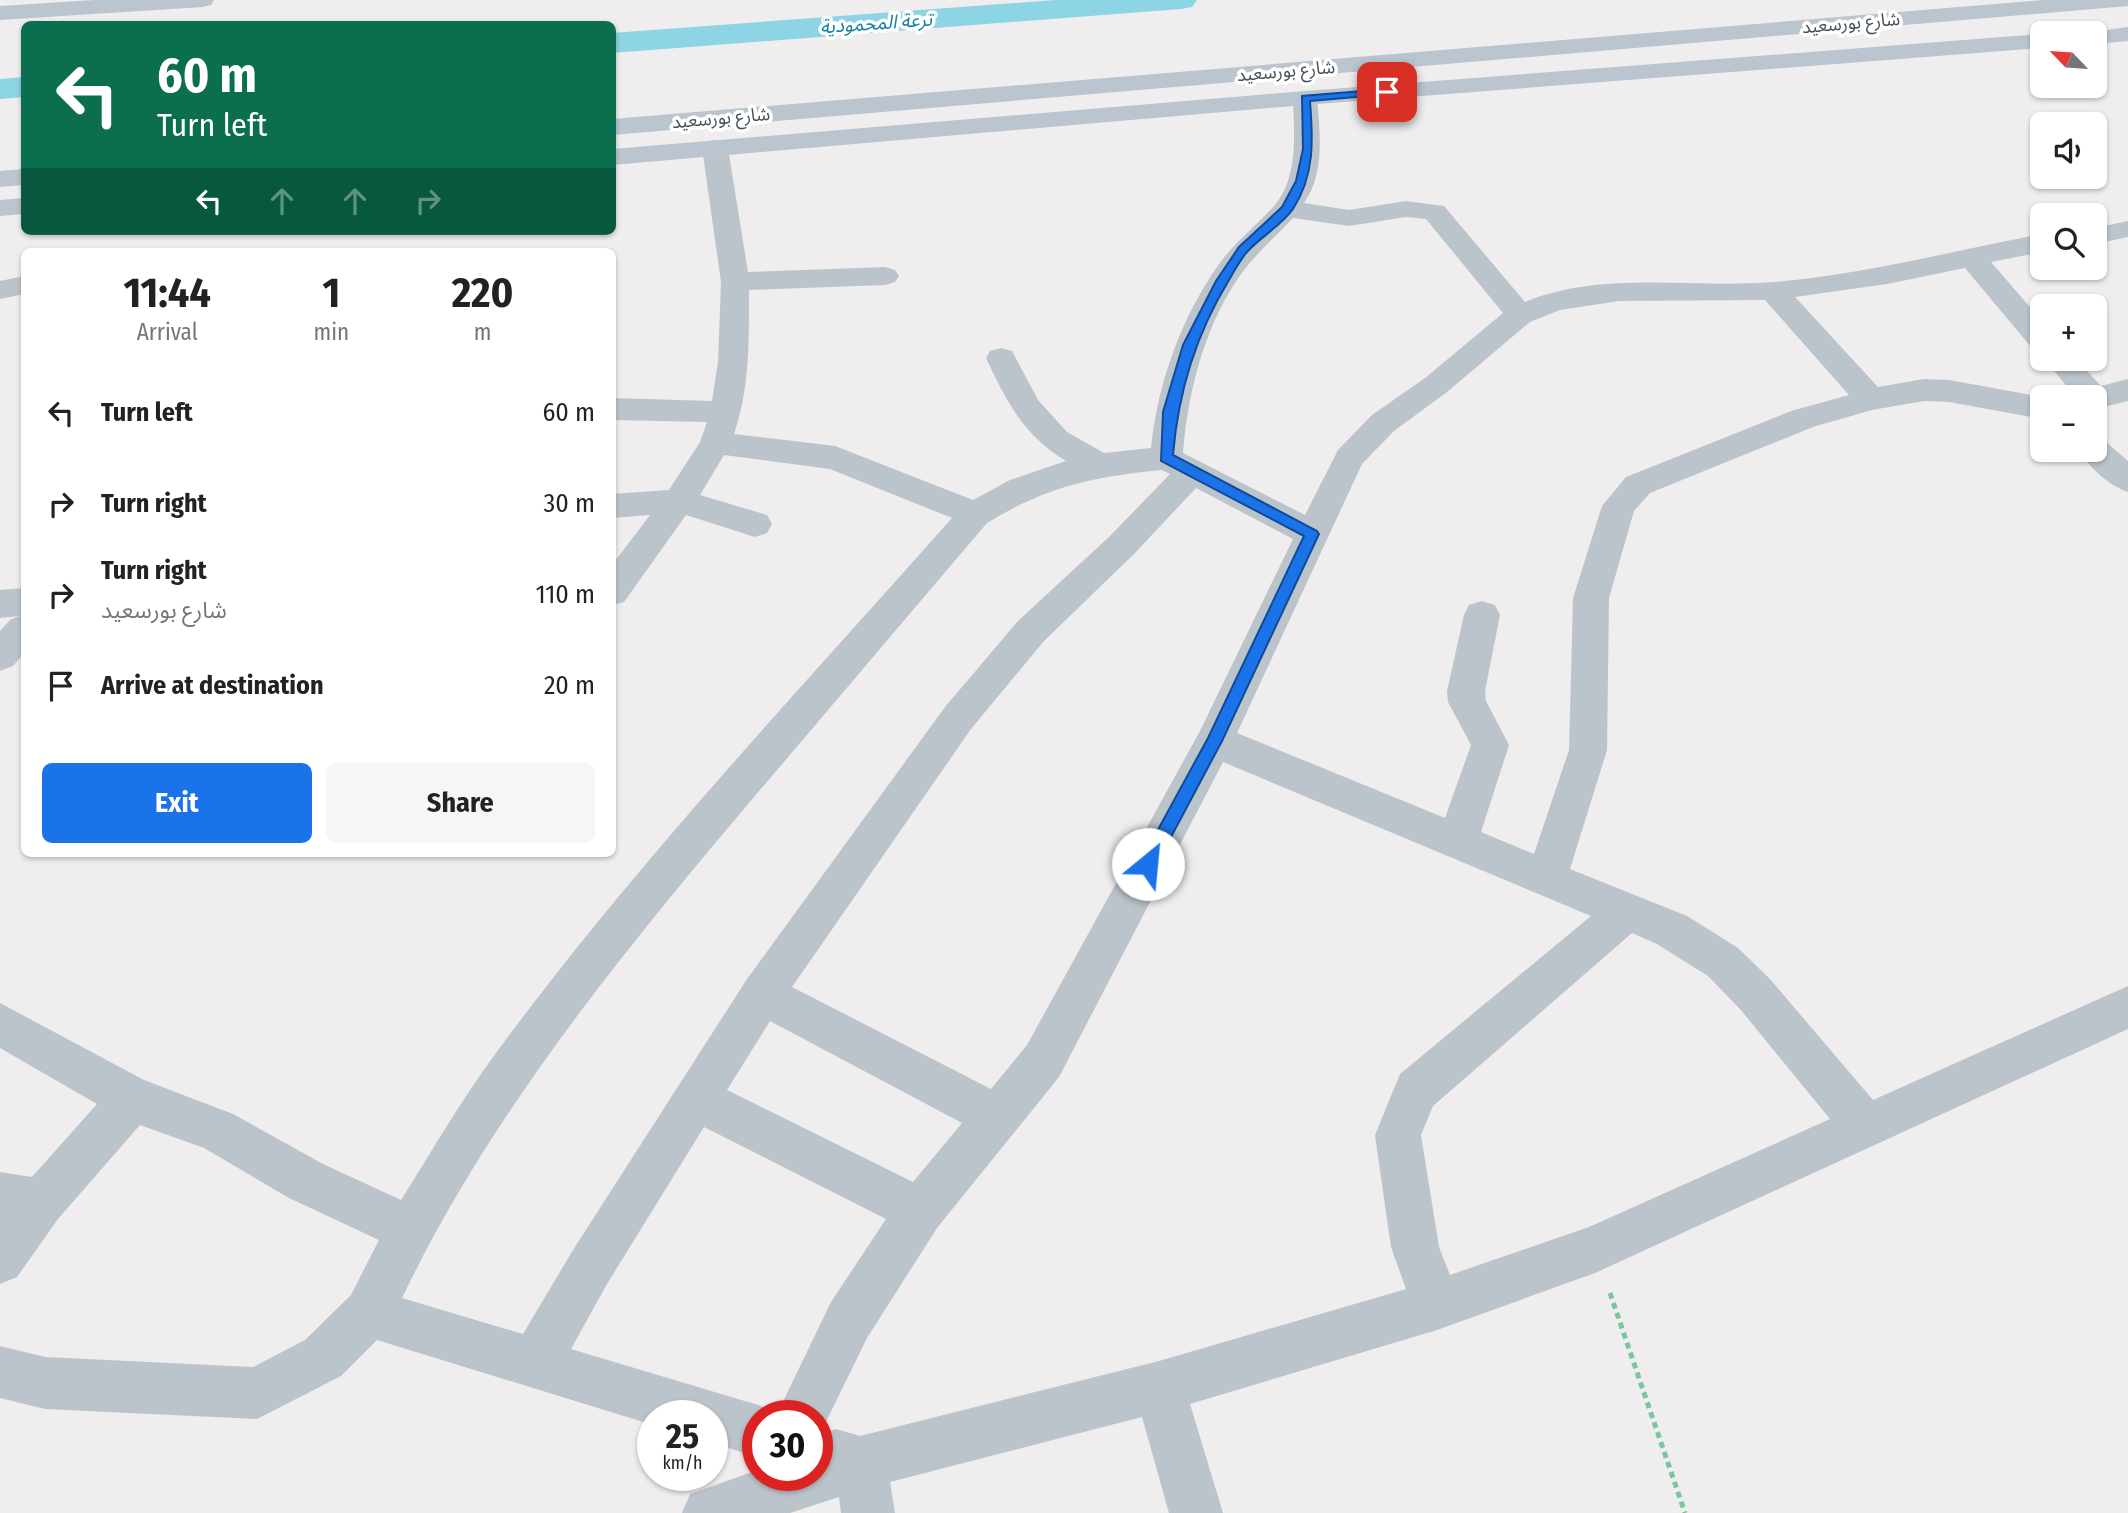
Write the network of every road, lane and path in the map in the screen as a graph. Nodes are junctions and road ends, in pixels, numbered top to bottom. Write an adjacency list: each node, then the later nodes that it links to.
1 (203, 0): 3 (main road)
2 (2126, 0): 8 (main road, شارع بورسعيد)
3 (0, 13)
4 (2126, 36): 5 (main road)
5 (2107, 37)
6 (2030, 42): 7 (main road, شارع بورسعيد)
7 (1305, 98): 9 (main road, شارع بورسعيد); 15 (street)
8 (616, 127)
9 (715, 148): 10 (main road, شارع بورسعيد); 21 (street)
10 (616, 157)
11 (21, 177): 12 (main road)
12 (0, 179)
13 (21, 206): 14 (main road)
14 (0, 208)
15 (1287, 209): 25 (street); 39 (street)
16 (2128, 229): 17 (street)
17 (2107, 233)
18 (2030, 245): 19 (street)
19 (1971, 257): 24 (street); 26 (street)
20 (885, 276): 21 (street)
21 (735, 282): 35 (street)
22 (21, 286): 23 (street)
23 (0, 290)
24 (1773, 290): 25 (street); 32 (street)
25 (1520, 315): 45 (street)
26 (2030, 326)
27 (1001, 358): 38 (street)
28 (2070, 371): 29 (street)
29 (2082, 385)
30 (2128, 390): 31 (street)
31 (2107, 395)
32 (1871, 399): 33 (street); 54 (street)
33 (2030, 406)
34 (616, 409): 35 (street)
35 (726, 412): 36 (street)
36 (715, 443): 41 (street); 43 (street)
37 (2107, 461): 40 (street)
38 (1096, 464): 39 (street); 43 (street)
39 (1178, 465): 45 (street); 56 (street)
40 (2128, 480)
41 (679, 501): 42 (street); 44 (street); 46 (street)
42 (616, 506)
43 (975, 514): 65 (street)
44 (755, 524)
45 (1312, 534): 52 (street)
46 (616, 587)
47 (21, 602): 48 (street)
48 (0, 604)
49 (1482, 615): 53 (street)
50 (21, 632): 51 (street)
51 (0, 656)
52 (1214, 741): 53 (street); 61 (street)
53 (1458, 840): 54 (street)
54 (1546, 878): 55 (street)
55 (1628, 911): 62 (street); 68 (street)
56 (762, 994): 59 (street); 61 (street)
57 (2128, 1007): 62 (street)
58 (0, 1024): 60 (street)
59 (695, 1098): 64 (street); 70 (street)
60 (132, 1099): 63 (street); 65 (street)
61 (996, 1115): 64 (street)
62 (1866, 1126): 66 (street)
63 (20, 1199): 67 (street)
64 (920, 1211): 74 (street)
65 (410, 1229): 69 (street)
66 (1595, 1249): 68 (street); 79 (path)
67 (0, 1260)
68 (1437, 1305): 72 (street)
69 (369, 1314): 70 (street); 71 (street)
70 (535, 1363): 73 (street)
71 (0, 1372)
72 (1160, 1387): 75 (street); 78 (street)
73 (655, 1400)
74 (810, 1400)
75 (839, 1456): 76 (street); 77 (street)
76 (709, 1513)
77 (868, 1513)
78 (1196, 1513)
79 (1685, 1513)

